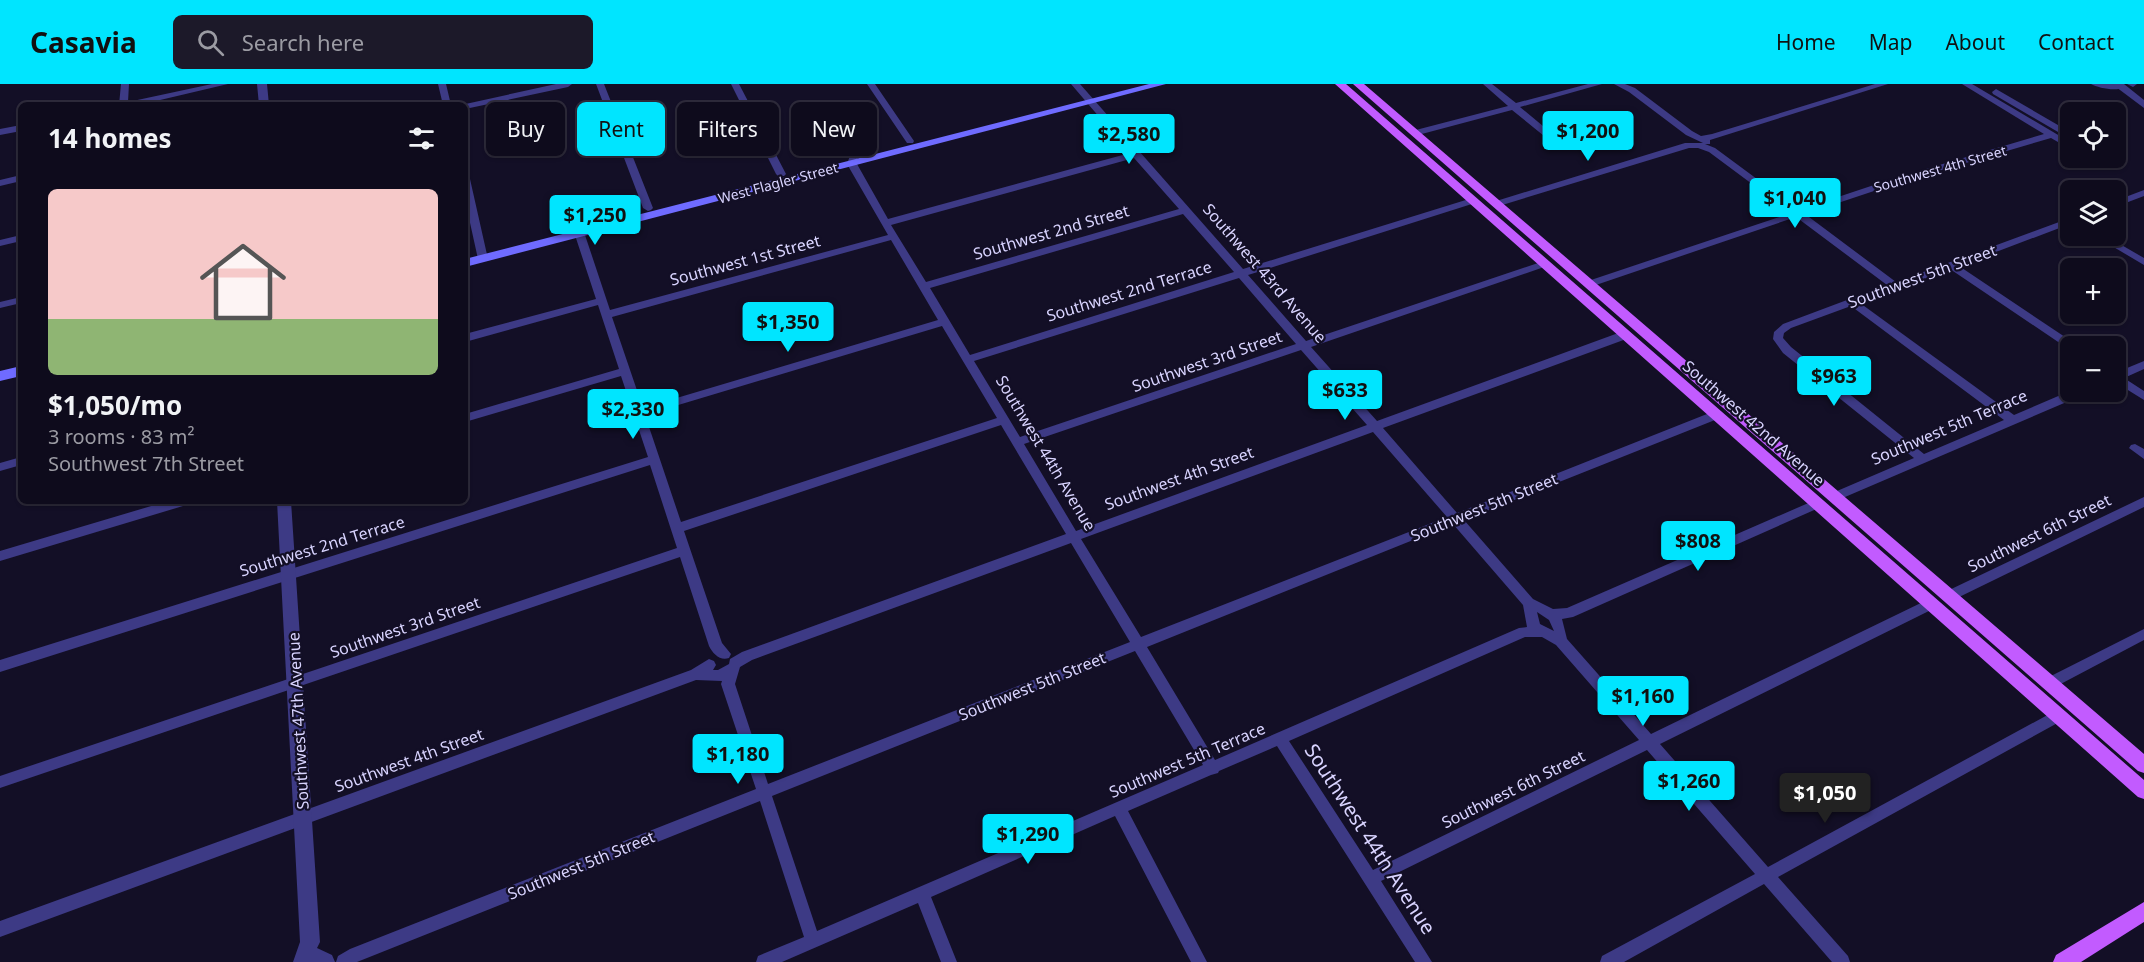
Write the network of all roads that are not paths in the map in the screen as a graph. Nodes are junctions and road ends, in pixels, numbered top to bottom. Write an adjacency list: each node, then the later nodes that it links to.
1 (124, 84): 26 (street)
2 (224, 84): 27 (street)
3 (262, 84): 28 (street)
4 (442, 84): 29 (street)
5 (568, 84): 30 (street)
6 (600, 84): 56 (street)
7 (735, 84): 47 (street)
8 (871, 84): 42 (street)
9 (1075, 84): 25 (street, Southwest 43rd Avenue)
10 (1132, 84): 25 (main road, West Flagler Street)
11 (1161, 84): 25 (main road, West Flagler Street)
12 (1340, 84): 33 (main road, Southwest 42nd Avenue)
13 (1358, 84): 37 (main road, Southwest 42nd Avenue)
14 (1487, 84): 32 (street)
15 (1598, 84): 21 (street)
16 (1618, 84): 23 (street)
17 (1884, 84): 43 (street)
18 (1966, 84): 38 (street)
19 (1982, 84): 35 (street)
20 (2095, 84): 22 (street)
21 (1589, 85): 32 (street)
22 (2126, 85): 24 (street); 31 (street)
23 (1629, 87): 43 (street)
24 (2144, 94)
25 (1088, 99): 42 (main road, West Flagler Street); 45 (street, Southwest 43rd Avenue); 46 (main road, West Flagler Street)
26 (125, 102)
27 (139, 102)
28 (264, 102)
29 (446, 102)
30 (468, 105)
31 (2144, 105)
32 (1514, 106): 37 (street); 40 (street)
33 (1382, 122): 37 (main road); 39 (main road, Southwest 42nd Avenue)
34 (18, 129): 36 (street)
35 (2060, 130)
36 (0, 132)
37 (1415, 133): 44 (main road, Southwest 42nd Avenue)
38 (2052, 135): 41 (street); 58 (street, Southwest 4th Street)
39 (1400, 137): 44 (main road); 54 (main road, Southwest 42nd Avenue)
40 (1552, 138)
41 (2060, 140)
42 (910, 141): 46 (main road, West Flagler Street)
43 (1700, 141): 55 (street); 58 (street)
44 (1436, 151): 55 (main road, Southwest 42nd Avenue)
45 (1137, 154): 57 (street, Southwest 43rd Avenue); 59 (street)
46 (853, 159): 47 (main road, West Flagler Street); 50 (main road, West Flagler Street); 59 (street, Southwest 44th Avenue)
47 (781, 174): 50 (main road); 56 (main road, West Flagler Street)
48 (18, 179): 49 (street)
49 (0, 183)
50 (765, 186): 61 (main road, West Flagler Street)
51 (468, 192): 67 (street)
52 (2144, 193): 53 (street)
53 (2126, 200)
54 (1472, 201): 55 (main road); 70 (main road, Southwest 42nd Avenue); 72 (street, Southwest 2nd Terrace)
55 (1498, 206): 73 (main road, Southwest 42nd Avenue)
56 (648, 208): 61 (main road, West Flagler Street)
57 (1186, 210): 72 (street, Southwest 43rd Avenue); 74 (street, Southwest 2nd Street)
58 (1798, 214): 73 (street, Southwest 4th Street); 75 (street)
59 (886, 223): 62 (street, Southwest 44th Avenue)
60 (2060, 226): 71 (street, Southwest 5th Street)
61 (578, 230): 67 (main road, West Flagler Street); 77 (street)
62 (894, 236): 74 (street, Southwest 44th Avenue); 80 (street, Southwest 1st Street)
63 (18, 239): 64 (street)
64 (0, 243)
65 (2117, 246): 69 (street)
66 (468, 255): 67 (main road, West Flagler Street)
67 (483, 255): 68 (main road, West Flagler Street)
68 (468, 262)
69 (2144, 262)
70 (1544, 264): 82 (main road, Southwest 42nd Avenue); 85 (street, Southwest 3rd Street)
71 (1951, 266): 75 (street, Southwest 5th Street); 84 (street)
72 (1241, 274): 85 (street, Southwest 43rd Avenue); 88 (street, Southwest 2nd Terrace)
73 (1589, 284): 87 (main road, Southwest 42nd Avenue)
74 (925, 286): 81 (street, Southwest 44th Avenue)
75 (1895, 286): 78 (street, Southwest 5th Street)
76 (18, 301): 79 (street)
77 (601, 301): 80 (street); 83 (street)
78 (1852, 302): 103 (street); 107 (street, Southwest 5th Street)
79 (0, 305)
80 (606, 315): 90 (street)
81 (945, 321): 88 (street, Southwest 44th Avenue); 99 (street)
82 (1625, 335): 86 (main road, Southwest 42nd Avenue); 104 (street, Southwest 4th Street)
83 (468, 337)
84 (2060, 339)
85 (1304, 345): 104 (street, Southwest 43rd Avenue); 105 (street, Southwest 3rd Street)
86 (1639, 348): 87 (main road); 100 (main road, Southwest 42nd Avenue)
87 (1674, 357): 110 (main road, Southwest 42nd Avenue)
88 (968, 359): 102 (street, Southwest 44th Avenue)
89 (2144, 365): 92 (street)
90 (626, 371): 99 (street); 101 (street)
91 (18, 372): 93 (main road)
92 (2126, 372)
93 (0, 376)
94 (18, 381): 96 (main road)
95 (2126, 384): 97 (street)
96 (0, 386)
97 (2144, 396)
98 (2060, 400): 103 (street, Southwest 5th Terrace)
99 (640, 413): 106 (street)
100 (1716, 415): 115 (main road, Southwest 42nd Avenue); 116 (street, Southwest 5th Street)
101 (468, 417)
102 (1005, 420): 105 (street, Southwest 44th Avenue); 117 (street)
103 (2012, 420): 107 (street, Southwest 5th Terrace)
104 (1374, 426): 116 (street, Southwest 43rd Avenue); 118 (street, Southwest 4th Street)
105 (1018, 442): 118 (street, Southwest 44th Avenue)
106 (655, 459): 117 (street); 121 (street, Southwest 2nd Terrace)
107 (1923, 459): 111 (street, Southwest 5th Terrace)
108 (18, 462): 109 (street)
109 (0, 467)
110 (1810, 476): 111 (main road, Southwest 42nd Avenue); 115 (main road)
111 (1834, 497): 122 (main road, Southwest 42nd Avenue)
112 (2144, 502): 122 (street, Southwest 6th Street)
113 (173, 504): 120 (street)
114 (285, 504): 121 (street, Southwest 47th Avenue)
115 (1817, 504): 123 (main road, Southwest 42nd Avenue); 124 (street)
116 (1454, 519): 124 (street, Southwest 43rd Avenue); 126 (street, Southwest 5th Street)
117 (678, 528): 119 (street)
118 (1074, 536): 126 (street, Southwest 44th Avenue); 127 (street, Southwest 4th Street)
119 (685, 550): 127 (street); 129 (street, Southwest 3rd Street)
120 (0, 555)
121 (288, 574): 128 (street, Southwest 2nd Terrace); 129 (street, Southwest 47th Avenue)
122 (1949, 596): 130 (main road, Southwest 42nd Avenue)
123 (1931, 604): 131 (main road, Southwest 42nd Avenue); 133 (street, Southwest 6th Street)
124 (1544, 623): 132 (street, Southwest 5th Terrace); 133 (street, Southwest 43rd Avenue)
125 (2144, 634): 130 (street)
126 (1139, 644): 135 (street, Southwest 44th Avenue); 138 (street, Southwest 5th Street)
127 (724, 664): 138 (street); 140 (street, Southwest 4th Street)
128 (0, 666)
129 (296, 681): 136 (street, Southwest 3rd Street); 140 (street, Southwest 47th Avenue)
130 (2050, 683): 134 (main road, Southwest 42nd Avenue)
131 (2058, 716): 137 (main road, Southwest 42nd Avenue); 141 (street)
132 (1280, 739): 135 (street, Southwest 5th Terrace); 142 (street, Southwest 44th Avenue)
133 (1649, 742): 141 (street, Southwest 43rd Avenue); 142 (street, Southwest 6th Street)
134 (2144, 765)
135 (1214, 769): 139 (street, Southwest 5th Terrace)
136 (0, 782)
137 (2144, 791)
138 (764, 792): 146 (street); 147 (street, Southwest 5th Street)
139 (1119, 809): 143 (street, Southwest 5th Terrace); 150 (street)
140 (303, 817): 145 (street, Southwest 4th Street); 147 (street, Southwest 47th Avenue)
141 (1766, 875): 152 (street); 153 (street, Southwest 43rd Avenue)
142 (1370, 879): 151 (street, Southwest 44th Avenue)
143 (922, 893): 146 (street, Southwest 5th Terrace); 149 (street)
144 (2144, 911): 154 (main road)
145 (0, 929)
146 (813, 941): 148 (street, Southwest 5th Terrace)
147 (322, 958)
148 (764, 962)
149 (949, 962)
150 (1199, 962)
151 (1425, 962)
152 (1608, 962)
153 (1842, 962)
154 (2063, 962)

